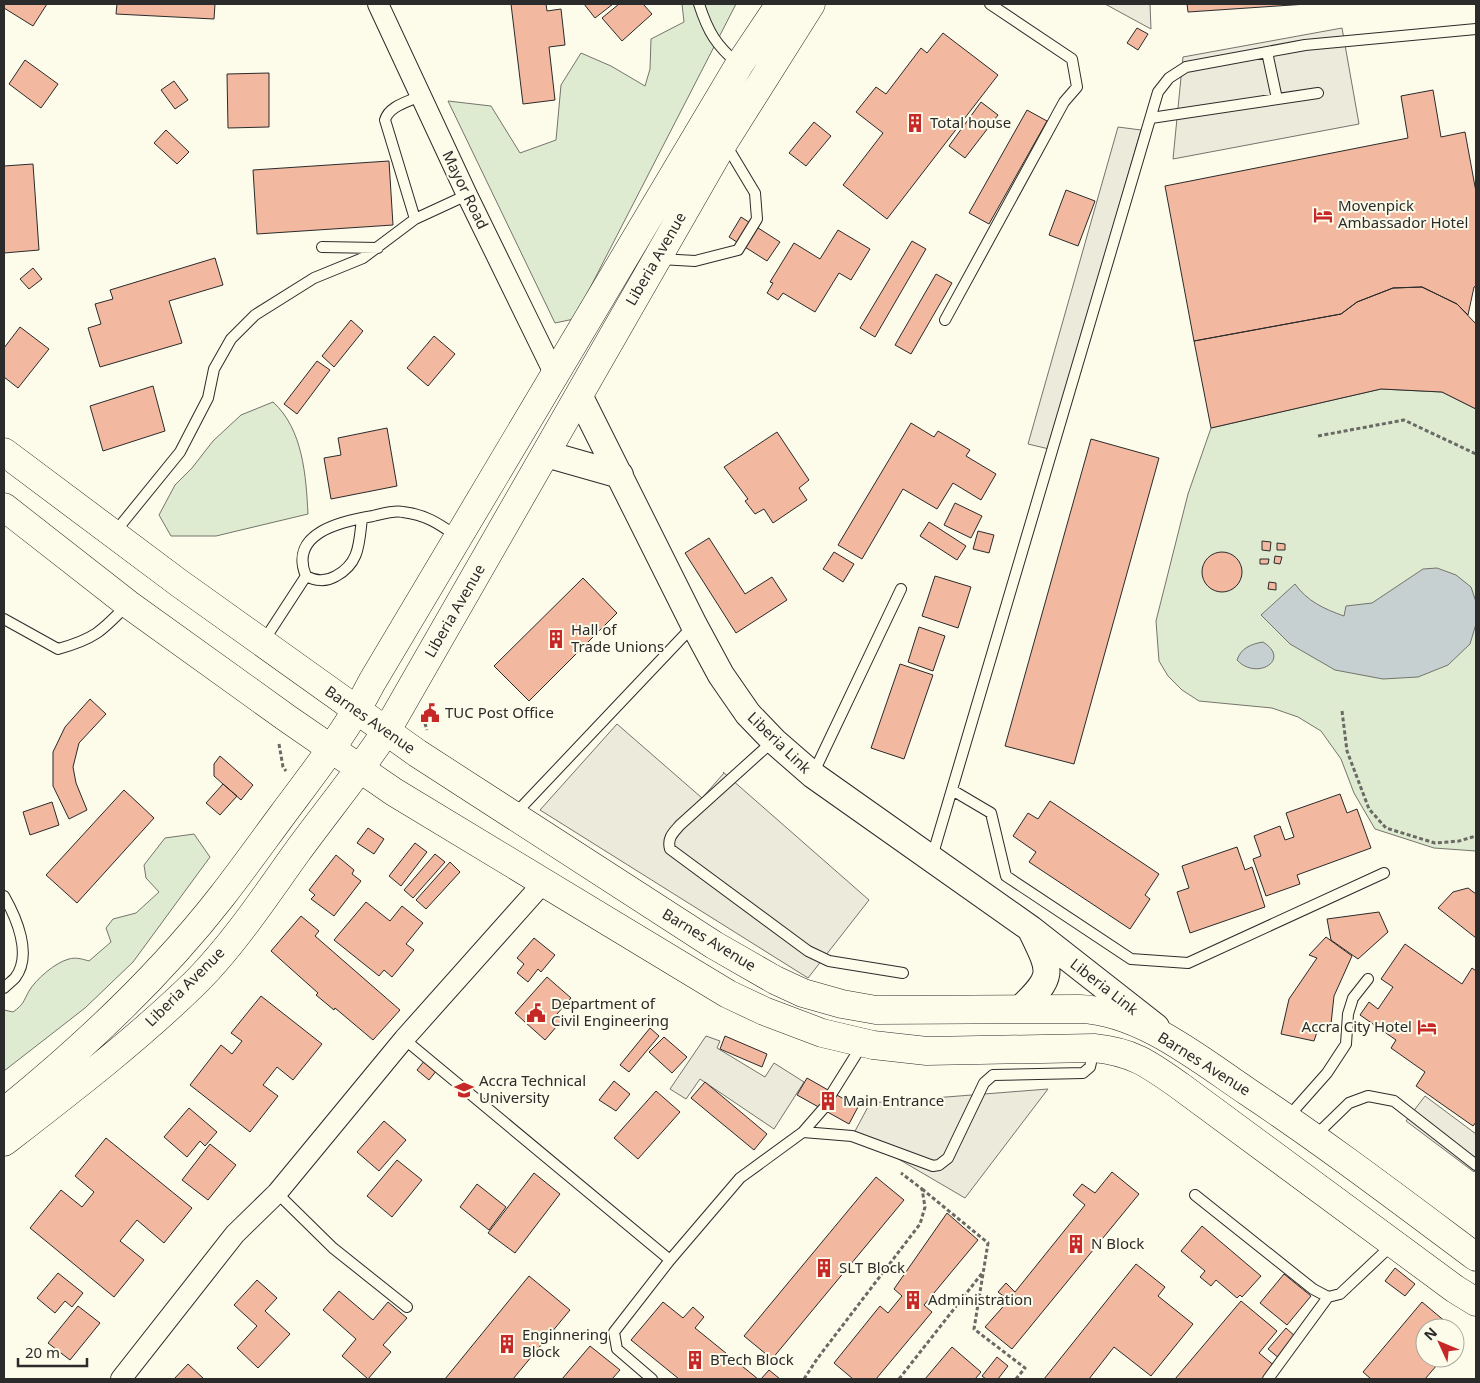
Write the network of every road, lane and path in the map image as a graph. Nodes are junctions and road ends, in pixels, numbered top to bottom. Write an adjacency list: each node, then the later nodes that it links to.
1 (378, 4): 10 (street, Mayor Road)
2 (698, 4): 8 (lane)
3 (780, 4): 8 (main road, Liberia Avenue)
4 (811, 4): 13 (main road, Liberia Avenue)
5 (990, 4): 19 (lane)
6 (1476, 29): 7 (lane)
7 (1267, 52): 11 (lane); 12 (lane)
8 (739, 65): 20 (main road, Liberia Avenue)
9 (1318, 93): 11 (lane)
10 (420, 96): 14 (street, Mayor Road); 15 (lane)
11 (1277, 99): 12 (lane)
12 (1151, 118): 46 (lane)
13 (724, 142): 18 (main road, Liberia Avenue); 18 (lane)
14 (467, 195): 15 (lane); 20 (street, Mayor Road)
15 (415, 219): 17 (lane)
16 (322, 247): 17 (lane)
17 (378, 248): 29 (lane)
18 (656, 258): 21 (main road, Liberia Avenue)
19 (945, 320)
20 (556, 375): 30 (main road, Liberia Avenue)
21 (579, 395): 24 (main road, Liberia Avenue); 26 (street, Liberia Link)
22 (1318, 436): 25 (path)
23 (4, 452): 29 (main road, Barnes Avenue)
24 (546, 454): 26 (street); 40 (main road, Liberia Avenue)
25 (1476, 454)
26 (620, 475): 35 (street, Liberia Link)
27 (4, 507): 33 (main road, Barnes Avenue)
28 (362, 518): 30 (lane); 31 (lane); 31 (lane)
29 (114, 533): 36 (main road, Barnes Avenue)
30 (459, 537): 37 (main road, Liberia Avenue)
31 (306, 576): 36 (lane)
32 (900, 589): 44 (lane)
33 (128, 604): 34 (lane); 39 (main road, Barnes Avenue)
34 (4, 619)
35 (694, 625): 41 (street, Liberia Link); 47 (lane)
36 (263, 643): 37 (main road, Barnes Avenue)
37 (357, 711): 40 (main road, Barnes Avenue); 42 (main road, Liberia Avenue)
38 (1342, 711): 48 (path)
39 (288, 719): 42 (main road, Barnes Avenue); 45 (path)
40 (387, 730): 43 (main road, Liberia Avenue); 47 (main road, Barnes Avenue)
41 (774, 741): 44 (street, Liberia Link); 54 (lane)
42 (331, 748): 43 (main road, Barnes Avenue); 45 (main road, Liberia Avenue)
43 (362, 769): 51 (main road, Barnes Avenue); 68 (main road, Liberia Avenue)
44 (812, 775): 49 (street, Liberia Link)
45 (302, 788): 64 (main road, Liberia Avenue)
46 (952, 790): 49 (lane); 50 (lane)
47 (514, 816): 57 (main road, Barnes Avenue)
48 (1476, 836)
49 (931, 860): 53 (street, Liberia Link)
50 (1384, 873)
51 (544, 882): 58 (street); 59 (main road, Barnes Avenue)
52 (4, 896): 56 (lane)
53 (1031, 929): 57 (street, Liberia Link); 60 (street, Liberia Link)
54 (903, 973)
55 (1368, 980): 65 (lane)
56 (4, 988)
57 (1021, 1008): 60 (main road, Barnes Avenue)
58 (404, 1039): 72 (street); 76 (lane)
59 (863, 1043): 61 (main road, Barnes Avenue); 62 (lane)
60 (1178, 1044): 65 (main road, Barnes Avenue)
61 (1094, 1048): 66 (lane); 74 (main road, Barnes Avenue)
62 (832, 1093)
63 (823, 1109): 66 (lane)
64 (4, 1112)
65 (1287, 1118): 67 (main road, Barnes Avenue)
66 (803, 1132): 76 (lane)
67 (1315, 1136): 69 (lane); 75 (main road, Barnes Avenue)
68 (4, 1142)
69 (1476, 1165)
70 (899, 1171): 71 (path)
71 (922, 1188): 77 (path); 83 (path)
72 (276, 1193): 80 (lane); 81 (street)
73 (1195, 1195): 78 (lane)
74 (1394, 1243): 78 (lane); 79 (main road, Barnes Avenue)
75 (1476, 1257)
76 (670, 1260): 82 (lane)
77 (984, 1272): 84 (path); 85 (path)
78 (1328, 1296): 86 (lane)
79 (1476, 1302)
80 (407, 1306)
81 (121, 1379)
82 (652, 1379)
83 (804, 1379)
84 (899, 1379)
85 (1016, 1379)
86 (1268, 1379)

